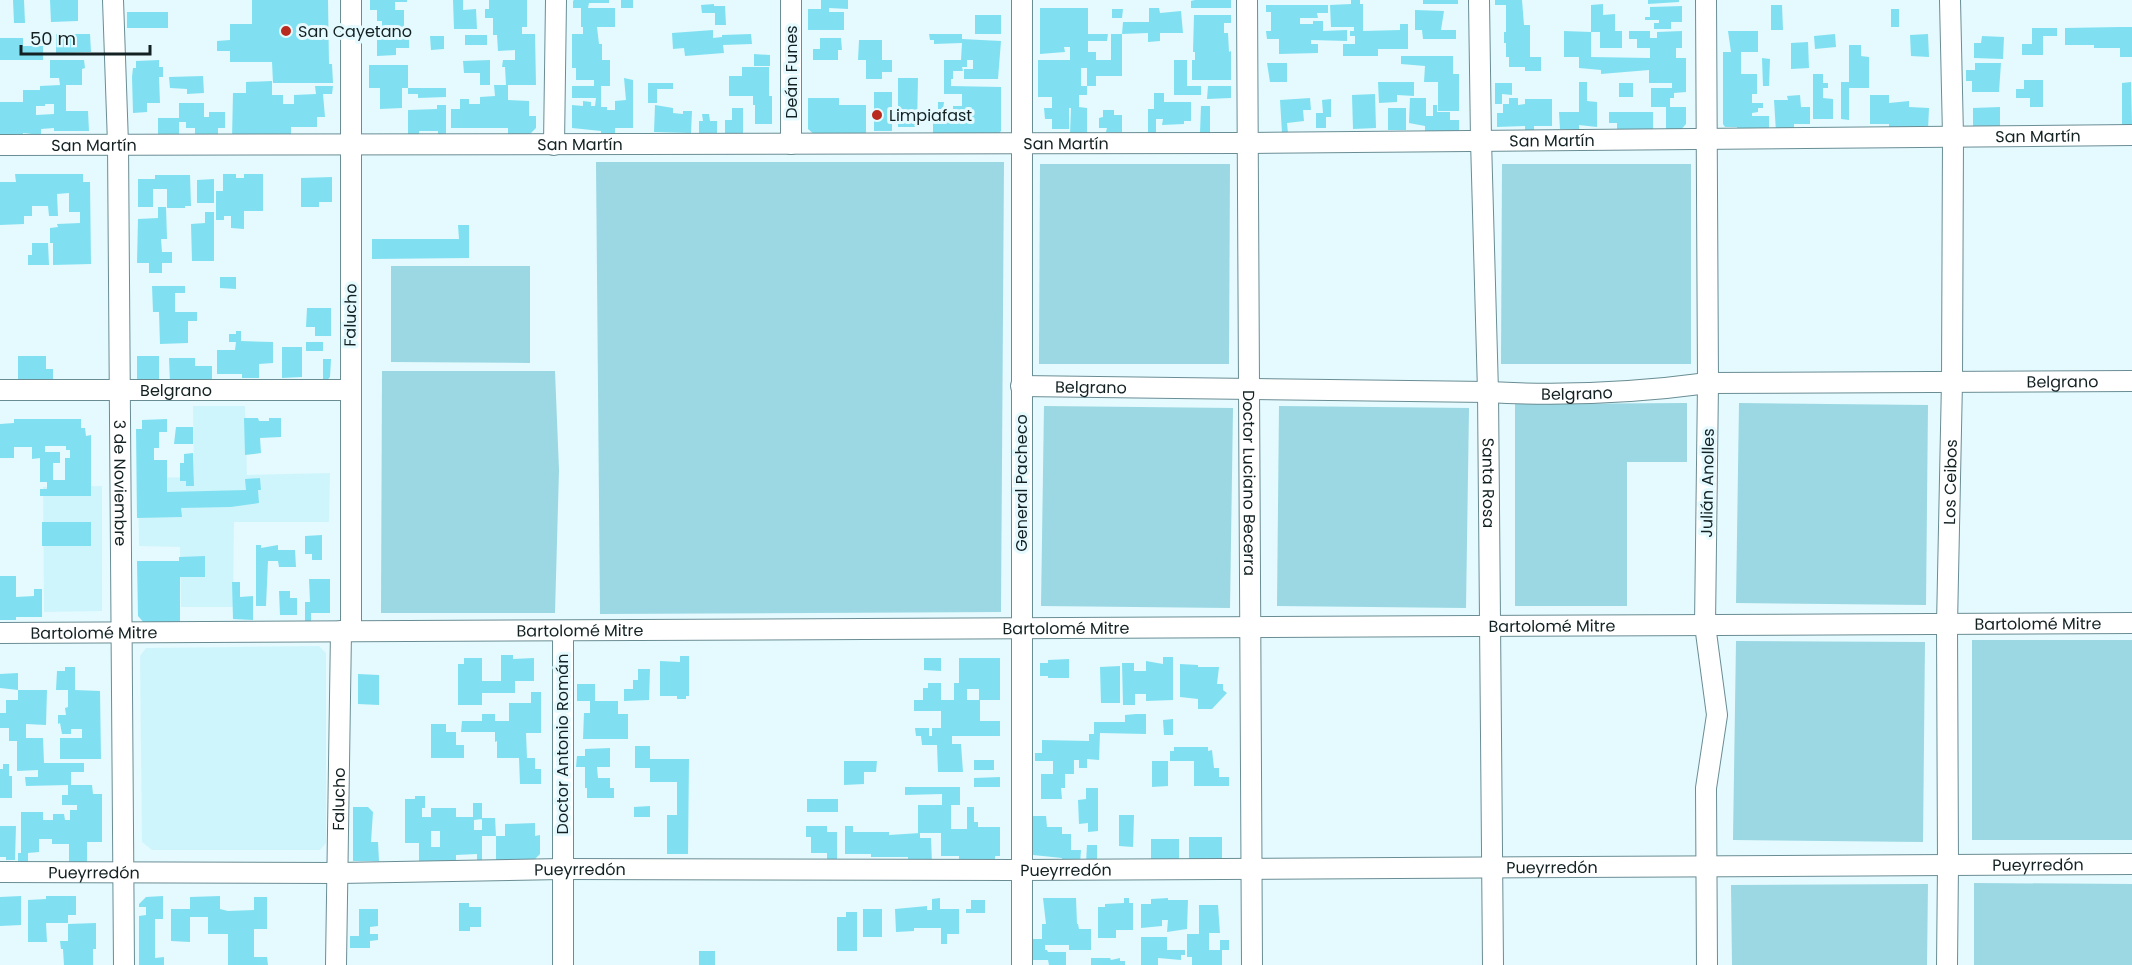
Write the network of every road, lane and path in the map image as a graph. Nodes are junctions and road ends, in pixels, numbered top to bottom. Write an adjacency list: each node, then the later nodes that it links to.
1 (113, 0): 16 (street, 3 de Noviembre)
2 (351, 0): 17 (street, Falucho)
3 (556, 0): 20 (street)
4 (791, 0): 18 (street, Deán Funes)
5 (1022, 0): 14 (street, General Pacheco)
6 (1247, 0): 15 (street, Doctor Luciano Becerra)
7 (1479, 0): 13 (street, Santa Rosa)
8 (1706, 0): 12 (street, Julián Anolles)
9 (1950, 0): 11 (street, Los Ceibos)
10 (2132, 135): 11 (street, San Martín)
11 (1953, 136): 12 (street, San Martín); 21 (street, Los Ceibos)
12 (1706, 138): 13 (street, San Martín); 23 (street, Julián Anolles)
13 (1481, 140): 15 (street, San Martín); 29 (street, Santa Rosa)
14 (1022, 143): 15 (street, San Martín); 18 (street, San Martín); 24 (street, General Pacheco)
15 (1247, 143): 25 (street, Doctor Luciano Becerra)
16 (118, 144): 17 (street, San Martín); 19 (street, San Martín); 27 (street, 3 de Noviembre)
17 (352, 144): 20 (street, San Martín); 28 (street, Falucho)
18 (791, 144): 20 (street, San Martín)
19 (0, 145)
20 (554, 145)
21 (1952, 381): 22 (street, Belgrano); 23 (street, Belgrano); 32 (street, Los Ceibos)
22 (2132, 381)
23 (1708, 383): 29 (street, Belgrano); 31 (street, Julián Anolles)
24 (1021, 386): 25 (street, Belgrano); 34 (street, General Pacheco)
25 (1248, 389): 29 (street, Belgrano); 35 (street, Doctor Luciano Becerra)
26 (0, 390): 27 (street, Belgrano)
27 (119, 390): 28 (street, Belgrano); 39 (street, 3 de Noviembre)
28 (350, 390): 37 (street, Falucho)
29 (1488, 392): 33 (street, Santa Rosa)
30 (2132, 623): 32 (street, Bartolomé Mitre)
31 (1705, 625): 32 (street, Bartolomé Mitre); 33 (street, Bartolomé Mitre); 42 (street, Julián Anolles)
32 (1947, 625): 41 (street, Los Ceibos)
33 (1490, 626): 35 (street, Bartolomé Mitre); 43 (street, Santa Rosa)
34 (1021, 627): 35 (street, Bartolomé Mitre); 36 (street, Bartolomé Mitre); 46 (street, General Pacheco)
35 (1252, 627): 45 (street, Doctor Luciano Becerra)
36 (563, 630): 37 (street, Bartolomé Mitre); 44 (street, Doctor Antonio Román)
37 (346, 631): 39 (street, Bartolomé Mitre); 49 (street, Falucho)
38 (0, 633): 39 (street, Bartolomé Mitre)
39 (122, 633): 48 (street, 3 de Noviembre)
40 (2132, 864): 41 (street, Pueyrredón)
41 (1948, 865): 42 (street, Pueyrredón); 57 (street, Los Ceibos)
42 (1705, 866): 43 (street, Pueyrredón); 56 (street, Julián Anolles)
43 (1492, 867): 45 (street, Pueyrredón); 55 (street, Santa Rosa)
44 (562, 869): 46 (street, Pueyrredón); 49 (street, Pueyrredón); 52 (street, Doctor Antonio Román)
45 (1252, 869): 46 (street, Pueyrredón); 54 (street, Doctor Luciano Becerra)
46 (1021, 870): 53 (street, General Pacheco)
47 (0, 872): 48 (street, Pueyrredón)
48 (123, 872): 49 (street, Pueyrredón); 50 (street, 3 de Noviembre)
49 (339, 873): 51 (street, Falucho)
50 (124, 965)
51 (336, 965)
52 (563, 965)
53 (1022, 965)
54 (1252, 965)
55 (1493, 965)
56 (1707, 965)
57 (1947, 965)

